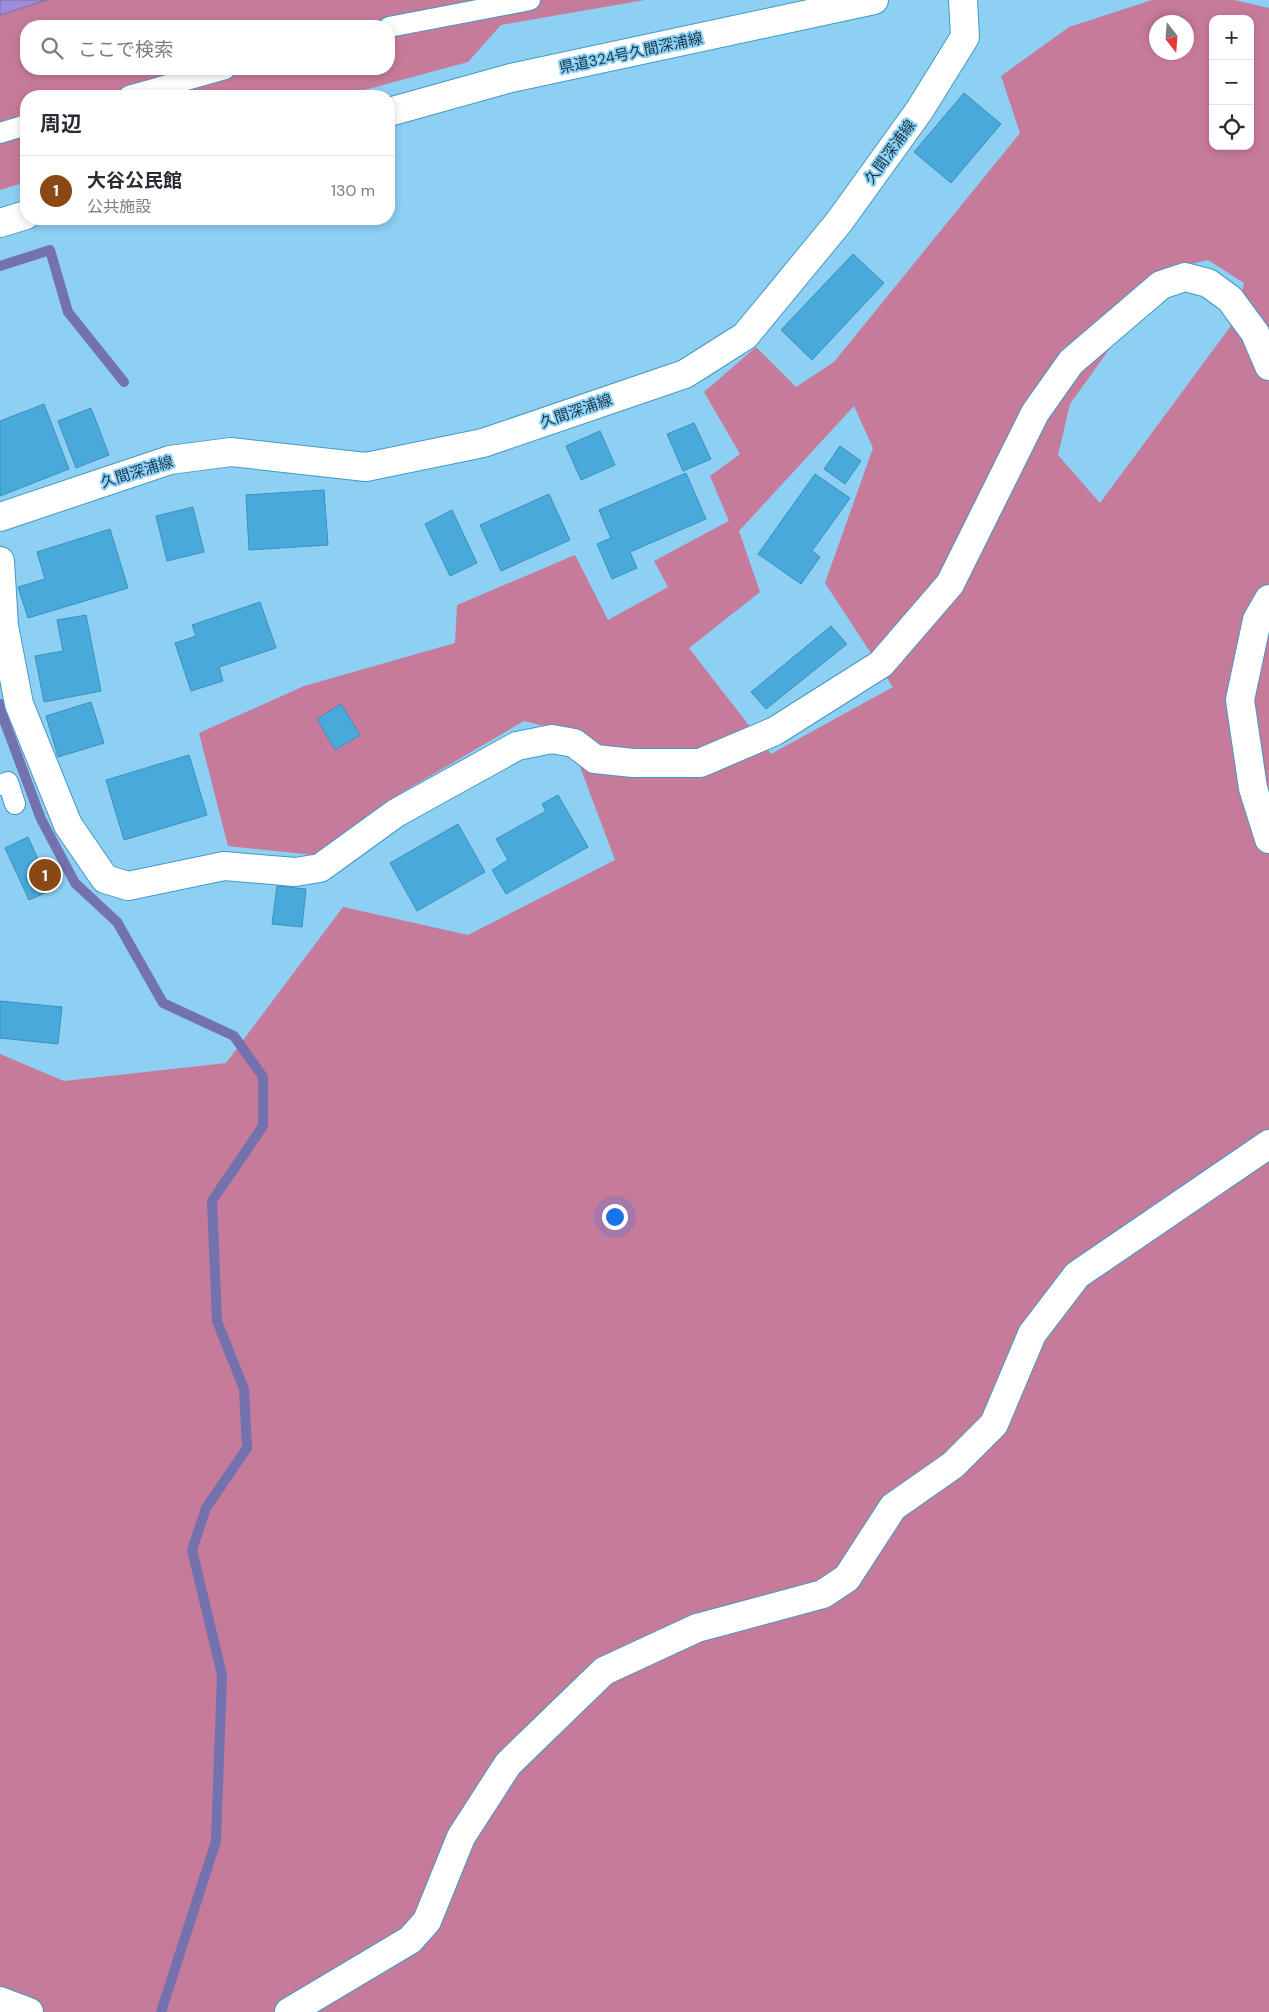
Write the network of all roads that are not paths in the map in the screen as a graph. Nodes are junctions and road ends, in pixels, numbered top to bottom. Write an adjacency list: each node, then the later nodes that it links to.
1 (530, 0): 4 (lane)
2 (874, 0): 7 (street, 県道324号久間深浦線)
3 (963, 0): 13 (street, 久間深浦線)
4 (395, 26)
5 (204, 75): 6 (lane)
6 (150, 90)
7 (395, 110)
8 (20, 128): 9 (lane)
9 (0, 133)
10 (20, 217): 11 (street)
11 (0, 223)
12 (1269, 366): 14 (street)
13 (0, 517)
14 (0, 561)
15 (1269, 599): 18 (street)
16 (0, 785): 17 (lane)
17 (15, 804)
18 (1269, 839)
19 (1269, 1144): 22 (street)
20 (0, 2001): 21 (street)
21 (29, 2012)
22 (289, 2012)

